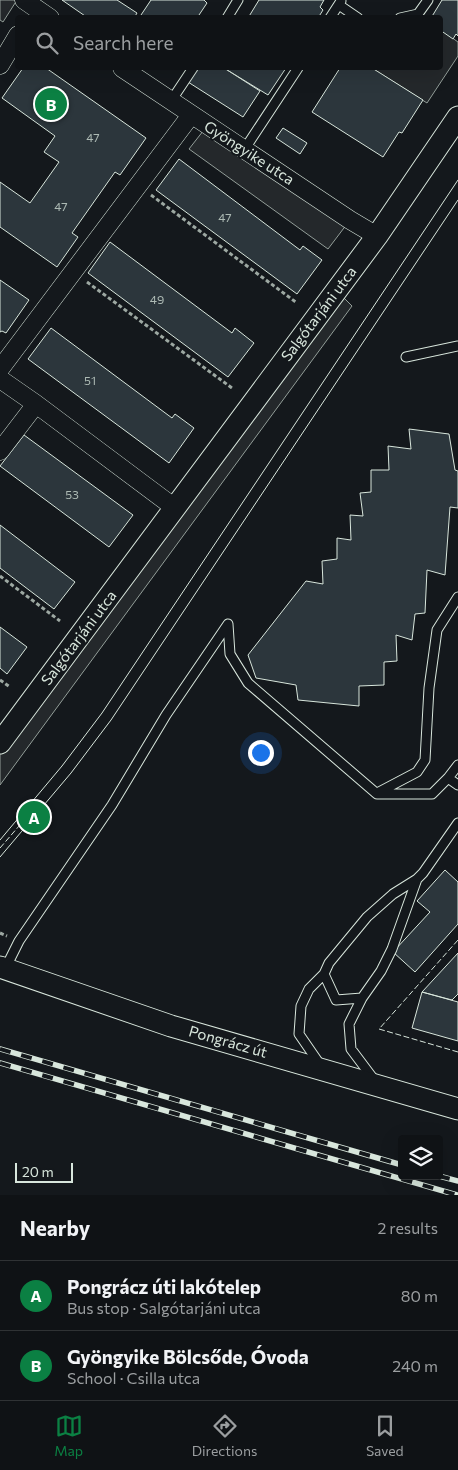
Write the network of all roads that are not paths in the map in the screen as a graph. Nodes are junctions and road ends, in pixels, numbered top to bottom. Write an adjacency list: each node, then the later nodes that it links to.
1 (238, 0): 6 (lane)
2 (428, 0): 9 (lane)
3 (340, 2): 7 (lane); 8 (lane)
4 (28, 8): 5 (street)
5 (43, 15)
6 (229, 15)
7 (332, 15)
8 (355, 15)
9 (414, 15)
10 (15, 40): 11 (street)
11 (0, 65)
12 (125, 70): 15 (street, Gyöngyike utca)
13 (192, 70): 15 (lane)
14 (297, 70): 18 (lane)
15 (170, 101): 16 (street, Gyöngyike utca)
16 (191, 115): 18 (street, Gyöngyike utca); 22 (street)
17 (458, 117): 19 (street, Salgótarjáni utca)
18 (244, 150): 19 (street, Gyöngyike utca)
19 (377, 236): 26 (street, Salgótarjáni utca)
20 (458, 346): 21 (lane)
21 (406, 357)
22 (0, 369)
23 (0, 379): 24 (street)
24 (36, 404): 25 (street); 26 (street)
25 (0, 451)
26 (175, 508): 28 (street, Salgótarjáni utca)
27 (458, 597): 32 (lane)
28 (0, 743)
29 (458, 765): 30 (lane)
30 (448, 778): 31 (lane); 32 (lane)
31 (458, 785)
32 (377, 794): 35 (lane)
33 (458, 823): 34 (lane)
34 (417, 879): 36 (lane); 37 (lane)
35 (3, 968): 38 (street, Pongrácz út)
36 (324, 974): 37 (lane); 38 (lane)
37 (362, 998): 39 (lane)
38 (322, 1069): 39 (street, Pongrácz út)
39 (378, 1085): 40 (street, Pongrácz út)
40 (458, 1109)

